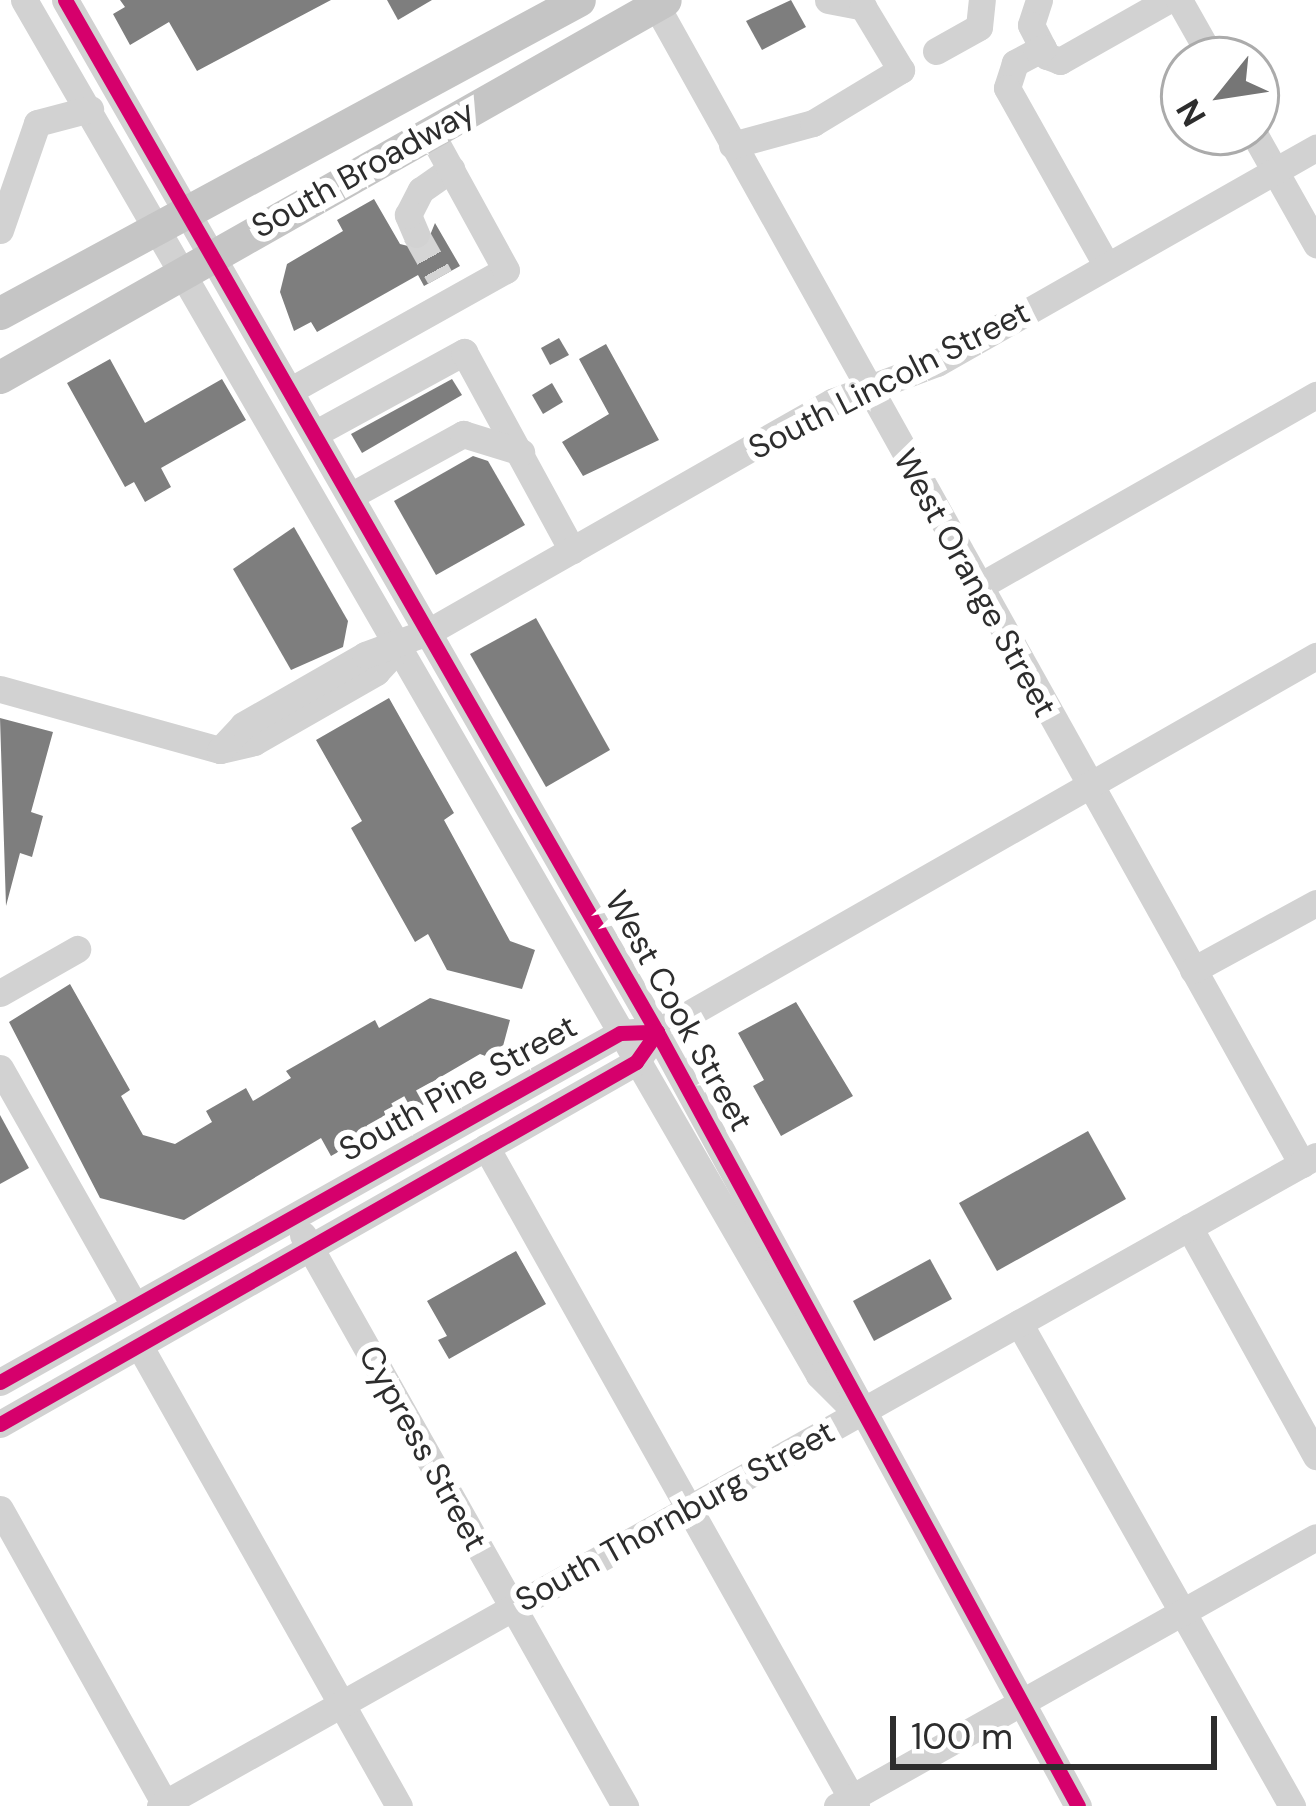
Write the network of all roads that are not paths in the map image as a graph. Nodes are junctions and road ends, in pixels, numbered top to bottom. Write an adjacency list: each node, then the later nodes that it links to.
1 (24, 0): 14 (street)
2 (65, 0): 21 (street)
3 (579, 0): 21 (main road, South Broadway)
4 (828, 0): 10 (street)
5 (982, 0): 13 (street)
6 (1039, 0): 12 (street)
7 (1168, 0): 12 (street)
8 (1179, 0): 11 (street)
9 (658, 2): 15 (main road, South Broadway); 16 (street, West Orange Street)
10 (865, 3): 16 (street)
11 (1199, 36)
12 (1043, 48): 26 (street)
13 (936, 51)
14 (90, 109): 21 (street); 22 (street)
15 (430, 132): 19 (street); 25 (main road, South Broadway)
16 (732, 145): 29 (street, West Orange Street)
17 (1316, 148): 20 (street, South Lincoln Street)
18 (1267, 156): 20 (street)
19 (451, 170): 23 (street); 30 (street)
20 (1275, 171): 24 (street); 26 (street, South Lincoln Street)
21 (172, 216): 25 (street); 27 (main road, South Broadway)
22 (0, 230)
23 (416, 234)
24 (1316, 244)
25 (199, 261): 28 (main road, South Broadway); 30 (street, West Cook Street); 38 (street, West Cook Street)
26 (1107, 266): 29 (street, South Lincoln Street)
27 (0, 313)
28 (0, 377)
29 (866, 387): 35 (street, South Lincoln Street); 36 (street, West Orange Street)
30 (291, 390): 32 (street, West Cook Street)
31 (1316, 395): 36 (street)
32 (316, 433): 33 (street); 34 (street, West Cook Street)
33 (521, 452): 34 (street); 35 (street)
34 (352, 495): 37 (street, West Cook Street)
35 (572, 550): 37 (street, South Lincoln Street)
36 (977, 586): 42 (street, West Orange Street)
37 (430, 632): 38 (street, South Lincoln Street); 47 (street, West Cook Street)
38 (399, 647): 41 (street); 41 (street); 48 (street, West Cook Street)
39 (1316, 656): 42 (street, South Pine Street)
40 (0, 689): 41 (street)
41 (220, 750)
42 (1089, 785): 45 (street, West Orange Street); 47 (street, South Pine Street)
43 (1316, 903): 45 (street)
44 (77, 949): 46 (street)
45 (1193, 970): 52 (street, West Orange Street)
46 (0, 993)
47 (657, 1032): 48 (street, South Pine Street); 49 (street, South Pine Street); 60 (street, West Cook Street)
48 (620, 1033): 49 (street, West Cook Street); 53 (street, South Pine Street)
49 (636, 1062): 51 (street, South Pine Street); 60 (street, West Cook Street)
50 (0, 1067): 56 (street)
51 (486, 1147): 55 (street, South Pine Street); 64 (street)
52 (1309, 1160): 54 (street, South Thornburg Street)
53 (292, 1215): 55 (street, Cypress Street); 56 (street, South Pine Street)
54 (1189, 1228): 57 (street, South Thornburg Street); 62 (street)
55 (310, 1247): 58 (street, South Pine Street); 66 (street, Cypress Street)
56 (134, 1305): 59 (street, South Pine Street)
57 (1018, 1323): 60 (street, South Thornburg Street); 67 (street)
58 (140, 1345): 61 (street, South Pine Street); 68 (street)
59 (0, 1382)
60 (858, 1414): 64 (street, South Thornburg Street); 69 (street, West Cook Street)
61 (0, 1424)
62 (1316, 1456)
63 (0, 1509): 71 (street)
64 (689, 1509): 66 (street, South Thornburg Street); 70 (street)
65 (1316, 1537): 67 (street)
66 (513, 1607): 68 (street, South Thornburg Street); 73 (street, Cypress Street)
67 (1182, 1612): 69 (street); 75 (street)
68 (343, 1703): 71 (street, South Thornburg Street); 72 (street)
69 (1020, 1703): 70 (street); 74 (street, West Cook Street)
70 (848, 1803)
71 (164, 1805)
72 (399, 1806)
73 (625, 1806)
74 (1078, 1806)
75 (1292, 1806)

